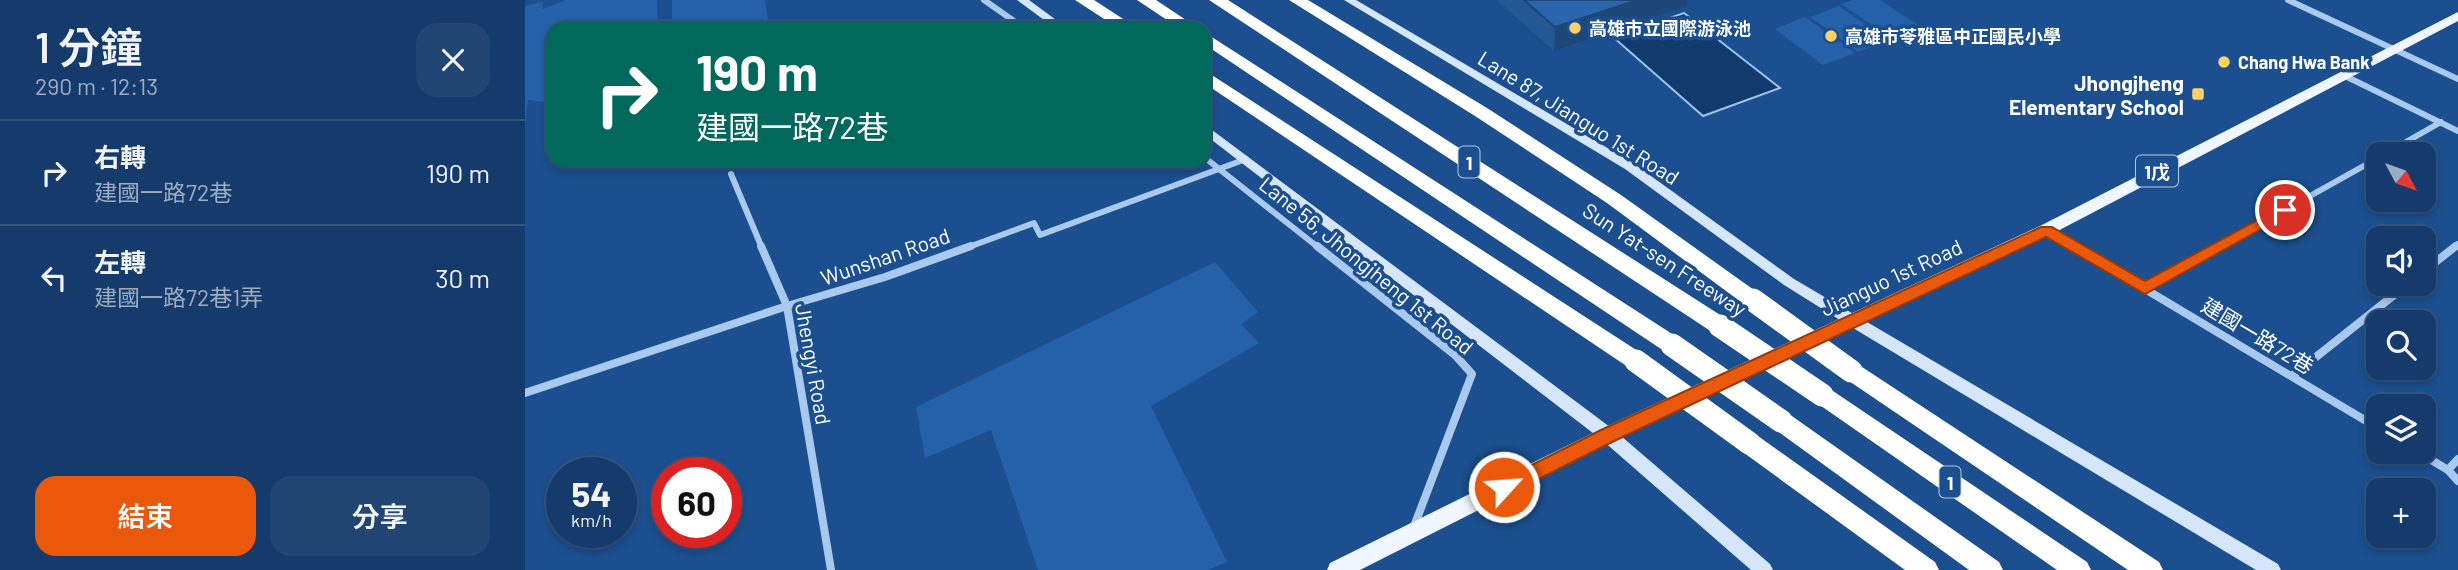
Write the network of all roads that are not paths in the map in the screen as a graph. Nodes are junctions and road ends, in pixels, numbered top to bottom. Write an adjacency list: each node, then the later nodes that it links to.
1 (984, 0): 10 (street)
2 (1022, 0): 11 (street)
3 (1083, 0): 12 (highway)
4 (1145, 0): 13 (highway)
5 (1217, 0): 49 (highway, Sun Yat-sen Freeway / 1, bridge)
6 (1297, 0): 50 (highway, bridge)
7 (1349, 0): 34 (street, Lane 87, Jianguo 1st Road)
8 (2288, 0): 15 (street)
9 (2458, 16): 15 (main road, Jianguo 1st Road / 1戊)
10 (1014, 21)
11 (1052, 21)
12 (1118, 21)
13 (1179, 21)
14 (1211, 42): 48 (highway, 1, bridge)
15 (2394, 50): 16 (main road, Jianguo 1st Road / 1戊); 17 (street)
16 (2345, 76): 19 (street); 28 (main road, Jianguo 1st Road / 1戊)
17 (2458, 79)
18 (1211, 80): 47 (highway, bridge)
19 (2441, 122): 20 (street); 22 (street)
20 (2458, 131)
21 (1211, 133): 23 (street)
22 (2406, 142)
23 (1247, 158): 26 (street, Wunshan Road); 38 (street)
24 (1211, 162): 26 (street, Lane 56, Jhongjheng 1st Road)
25 (2366, 165): 31 (street)
26 (1219, 168): 33 (street, Wunshan Road); 43 (street, Lane 56, Jhongjheng 1st Road)
27 (731, 174): 33 (street, Jhengyi Road)
28 (2046, 230): 31 (street, 建國一路72巷); 34 (main road, Jianguo 1st Road / 1戊)
29 (2458, 244): 30 (street)
30 (2436, 261)
31 (2145, 288): 35 (street, 建國一路72巷)
32 (2393, 296): 35 (street)
33 (787, 306): 36 (street, Wunshan Road); 44 (street, Jhengyi Road)
34 (1853, 321): 38 (main road, Jianguo 1st Road / 1戊); 51 (street, Lane 87, Jianguo 1st Road)
35 (2292, 376): 37 (street, 建國一路72巷)
36 (525, 393)
37 (2366, 421)
38 (1608, 435): 43 (main road, Jianguo 1st Road / 1戊); 46 (street)
39 (2458, 459): 41 (street)
40 (2436, 463): 41 (street)
41 (2448, 470): 42 (street)
42 (2458, 481)
43 (1412, 533): 45 (main road, Jianguo 1st Road / 1戊)
44 (831, 570)
45 (1338, 570)
46 (1764, 570)
47 (1926, 570)
48 (1990, 570)
49 (2078, 570)
50 (2150, 570)
51 (2272, 570)

